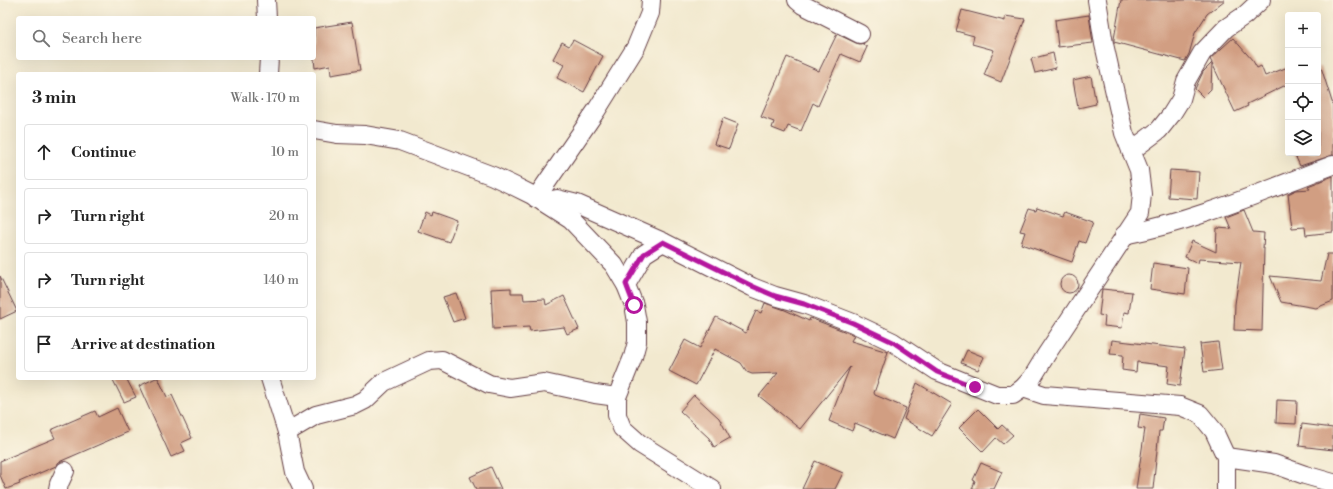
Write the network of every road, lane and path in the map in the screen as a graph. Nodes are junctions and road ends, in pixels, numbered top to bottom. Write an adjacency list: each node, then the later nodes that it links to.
1 (266, 0): 6 (street)
2 (651, 0): 13 (street)
3 (797, 0): 7 (street)
4 (1097, 0): 11 (street)
5 (1261, 0): 11 (street)
6 (267, 16)
7 (860, 34)
8 (269, 60): 9 (street)
9 (268, 72)
10 (316, 130): 13 (street)
11 (1131, 151): 14 (street)
12 (1333, 166): 14 (street)
13 (540, 200): 15 (street); 16 (street)
14 (1124, 235): 18 (street)
15 (663, 242): 16 (street); 18 (street)
16 (626, 284): 19 (street)
17 (271, 380): 20 (street)
18 (1023, 388): 21 (street)
19 (617, 397): 20 (street); 26 (street)
20 (287, 432): 24 (street)
21 (1226, 457): 23 (street); 27 (street)
22 (65, 471): 25 (street)
23 (1333, 483)
24 (302, 488)
25 (58, 489)
26 (712, 489)
27 (1226, 489)

